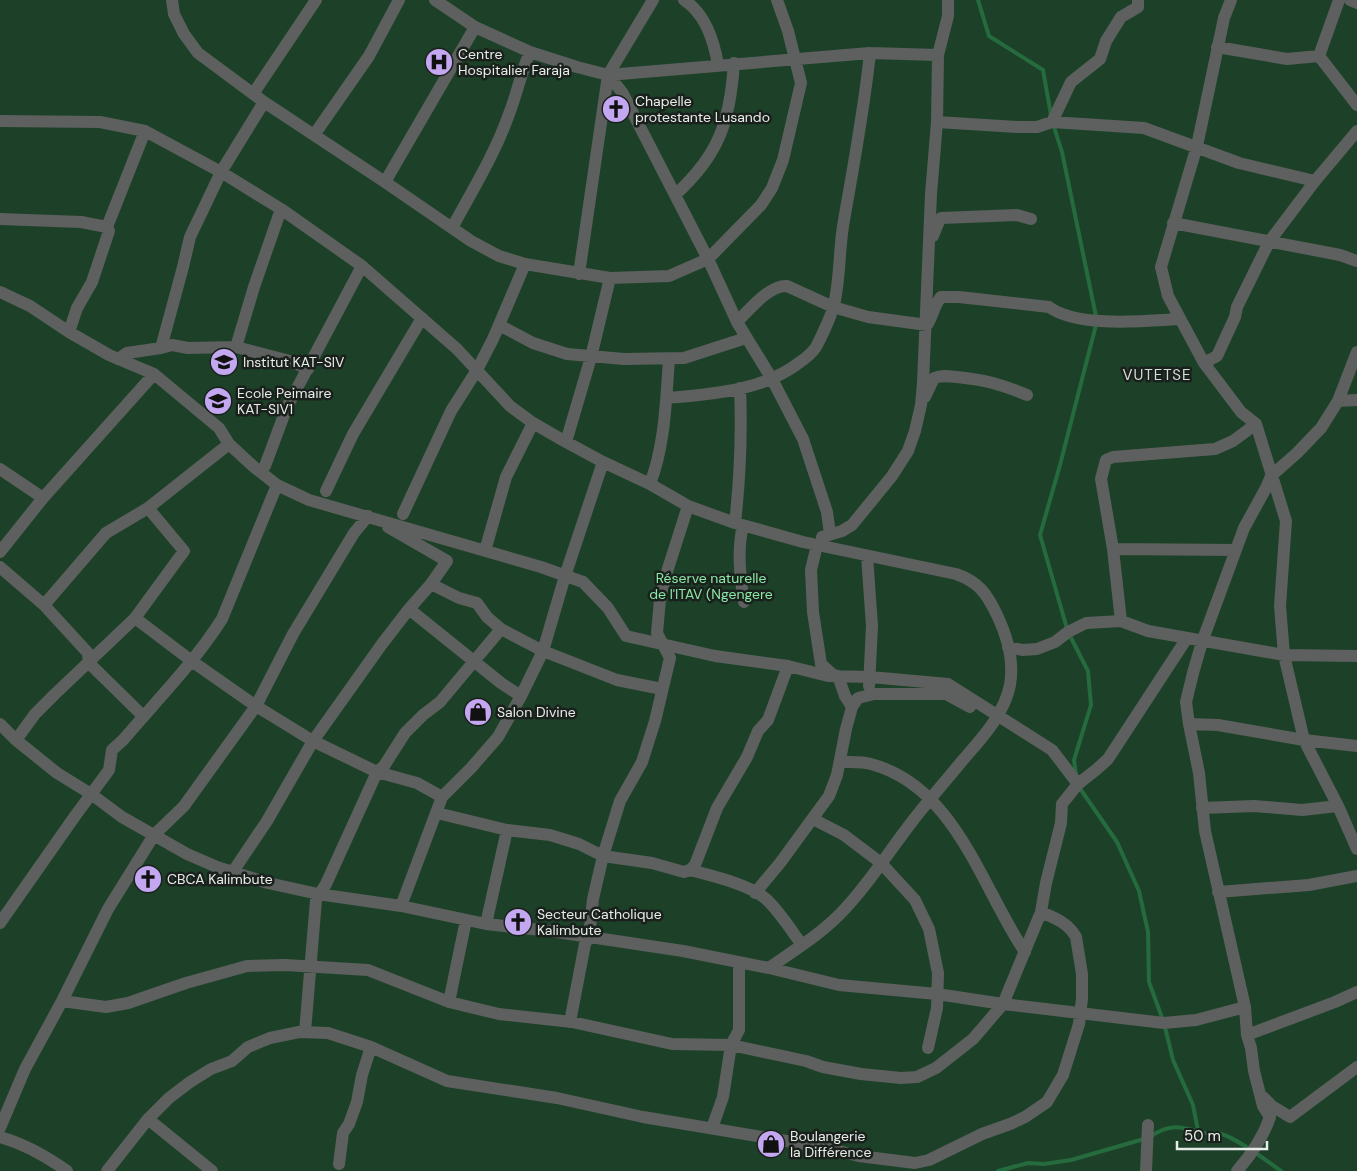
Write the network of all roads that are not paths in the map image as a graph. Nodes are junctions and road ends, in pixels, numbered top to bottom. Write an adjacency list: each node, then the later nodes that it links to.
1 (172, 0): 24 (street)
2 (316, 0): 24 (street)
3 (399, 0): 32 (street)
4 (435, 0): 14 (street)
5 (653, 0): 23 (street)
6 (684, 0): 22 (street)
7 (777, 0): 20 (street)
8 (948, 0): 18 (street)
9 (1138, 0): 29 (street)
10 (1231, 0): 15 (street)
11 (1339, 0): 19 (street)
12 (1350, 0): 13 (street)
13 (1357, 3)
14 (476, 27): 16 (street); 36 (street)
15 (1217, 47): 19 (street); 33 (street)
16 (530, 52): 23 (street); 43 (street)
17 (870, 53): 18 (street); 20 (street); 53 (street)
18 (938, 55): 28 (street)
19 (1319, 56): 26 (street)
20 (796, 59): 21 (street); 46 (street)
21 (734, 64): 22 (street); 37 (street)
22 (718, 65): 23 (street)
23 (608, 75): 37 (street); 50 (street)
24 (253, 94): 25 (street)
25 (264, 102): 32 (street); 34 (street)
26 (1357, 105)
27 (0, 121): 31 (street)
28 (937, 122): 29 (street); 45 (street)
29 (1052, 122): 33 (street)
30 (1357, 131): 35 (street)
31 (145, 132): 34 (street); 42 (street)
32 (314, 135): 36 (street)
33 (1196, 146): 35 (street); 41 (street)
34 (221, 172): 38 (street); 62 (street)
35 (1315, 181): 44 (street)
36 (385, 182): 43 (street)
37 (675, 195): 46 (street)
38 (282, 209): 49 (street); 61 (street)
39 (0, 219): 42 (street)
40 (1031, 219): 45 (street)
41 (1173, 224): 44 (street); 55 (street)
42 (107, 227): 59 (street)
43 (452, 228): 48 (street)
44 (1269, 242): 47 (street); 67 (street)
45 (929, 243): 58 (street)
46 (708, 259): 51 (street); 56 (street)
47 (1357, 261)
48 (525, 264): 50 (street); 57 (street)
49 (362, 266): 54 (street); 68 (street)
50 (579, 274): 51 (street)
51 (610, 278): 64 (street)
52 (0, 292): 59 (street)
53 (833, 307): 56 (street); 58 (street); 71 (street)
54 (422, 318): 69 (street); 88 (street)
55 (1179, 319): 58 (street); 67 (street)
56 (738, 322): 60 (street)
57 (499, 325): 64 (street); 69 (street)
58 (927, 325): 77 (street)
59 (69, 332): 65 (street)
60 (746, 338): 66 (street); 71 (street)
61 (236, 347): 62 (street); 68 (street)
62 (161, 348): 65 (street)
63 (1357, 352): 76 (street)
64 (591, 357): 66 (street); 80 (street)
65 (118, 359): 70 (street)
66 (669, 359): 74 (street)
67 (1204, 363): 79 (street)
68 (308, 369): 83 (street)
69 (477, 370): 78 (street); 92 (street)
70 (154, 374): 81 (street); 89 (street)
71 (772, 379): 72 (street); 95 (street)
72 (740, 388): 74 (street); 94 (street)
73 (1027, 395): 77 (street)
74 (666, 398): 86 (street)
75 (1357, 400): 76 (street)
76 (1338, 401): 85 (street)
77 (921, 405): 95 (street)
78 (534, 423): 80 (street); 100 (street)
79 (1256, 424): 85 (street); 98 (street)
80 (566, 442): 82 (street)
81 (229, 444): 87 (street); 91 (street)
82 (603, 462): 86 (street); 104 (street)
83 (265, 466)
84 (0, 469): 89 (street)
85 (1271, 476): 99 (street); 117 (street)
86 (650, 484): 90 (street)
87 (278, 486): 93 (street); 120 (street)
88 (326, 491)
89 (43, 498): 101 (street)
90 (688, 506): 94 (street); 114 (street)
91 (148, 508): 107 (street); 109 (street)
92 (403, 514)
93 (368, 516): 100 (street); 105 (street); 128 (street)
94 (739, 524): 96 (street); 106 (street)
95 (830, 534): 96 (street)
96 (803, 542): 97 (street)
97 (817, 545): 102 (street); 123 (street)
98 (1113, 549): 99 (street); 110 (street)
99 (1235, 550): 113 (street)
100 (485, 551): 104 (street)
101 (0, 552)
102 (867, 556): 115 (street); 124 (street)
103 (0, 567): 107 (street)
104 (565, 576): 114 (street); 116 (street)
105 (431, 584): 108 (street); 111 (street)
106 (744, 602)
107 (44, 605): 121 (street)
108 (409, 609): 119 (street); 136 (street)
109 (136, 618): 120 (street); 121 (street)
110 (1121, 621): 112 (street); 115 (street)
111 (501, 628): 116 (street); 119 (street)
112 (1187, 638): 113 (street); 140 (street)
113 (1202, 642): 117 (street); 133 (street)
114 (664, 645): 122 (street); 125 (street)
115 (1008, 647): 131 (street)
116 (544, 651): 125 (street); 126 (street)
117 (1284, 655): 118 (street); 135 (street)
118 (1357, 656)
119 (473, 661): 126 (street); 139 (street)
120 (193, 662): 128 (street); 130 (street)
121 (89, 663): 130 (street); 134 (street)
122 (788, 666): 123 (street); 153 (street)
123 (833, 676): 124 (street); 129 (street)
124 (870, 677): 127 (street); 131 (street)
125 (662, 688): 151 (street)
126 (521, 696): 142 (street)
127 (868, 696): 129 (street); 131 (street)
128 (256, 706): 136 (street); 149 (street)
129 (852, 707): 138 (street)
130 (144, 716): 141 (street)
131 (996, 718): 140 (street); 143 (street)
132 (0, 724): 134 (street)
133 (1189, 724): 135 (street); 145 (street)
134 (16, 740): 141 (street)
135 (1304, 740): 137 (street); 144 (street)
136 (313, 741): 139 (street); 154 (street)
137 (1357, 746)
138 (840, 762): 143 (street); 147 (street)
139 (377, 772): 142 (street); 158 (street)
140 (1078, 784): 160 (street)
141 (91, 794): 149 (street); 162 (street)
142 (442, 797): 146 (street)
143 (930, 799): 152 (street); 166 (street)
144 (1338, 806): 145 (street); 150 (street)
145 (1202, 808): 156 (street)
146 (437, 813): 148 (street); 159 (street)
147 (812, 820): 152 (street); 157 (street)
148 (507, 830): 151 (street); 163 (street)
149 (154, 836): 154 (street); 172 (street)
150 (1357, 849)
151 (603, 856): 153 (street); 164 (street)
152 (881, 863): 165 (street); 171 (street)
153 (690, 870): 157 (street)
154 (232, 873): 158 (street)
155 (1357, 876): 156 (street)
156 (1218, 892): 175 (street)
157 (755, 893): 165 (street)
158 (318, 894): 159 (street); 168 (street)
159 (401, 906): 161 (street)
160 (1041, 912): 166 (street); 176 (street)
161 (466, 920): 163 (street); 173 (street)
162 (0, 923)
163 (486, 924): 164 (street)
164 (589, 937): 167 (street); 177 (street)
165 (802, 945): 169 (street)
166 (1025, 952): 174 (street)
167 (739, 962): 169 (street); 180 (street)
168 (311, 966): 172 (street); 173 (street); 178 (street)
169 (769, 968): 171 (street)
170 (1357, 992): 179 (street)
171 (937, 994): 174 (street); 182 (street)
172 (62, 1001): 186 (street)
173 (449, 1002): 177 (street)
174 (1002, 1004): 176 (street); 180 (street)
175 (1244, 1007): 176 (street); 179 (street)
176 (1080, 1013): 187 (street)
177 (570, 1022): 180 (street)
178 (305, 1032): 181 (street); 185 (street)
179 (1247, 1035): 184 (street)
180 (731, 1045): 187 (street)
181 (371, 1047): 187 (street); 190 (street)
182 (928, 1048)
183 (1355, 1071): 184 (street)
184 (1259, 1094): 195 (street)
185 (148, 1119): 192 (street); 193 (street)
186 (0, 1128)
187 (712, 1128)
188 (1148, 1130): 194 (street)
189 (0, 1137): 191 (street)
190 (339, 1164)
191 (67, 1171)
192 (107, 1171)
193 (212, 1171)
194 (1146, 1171)
195 (1237, 1171)

